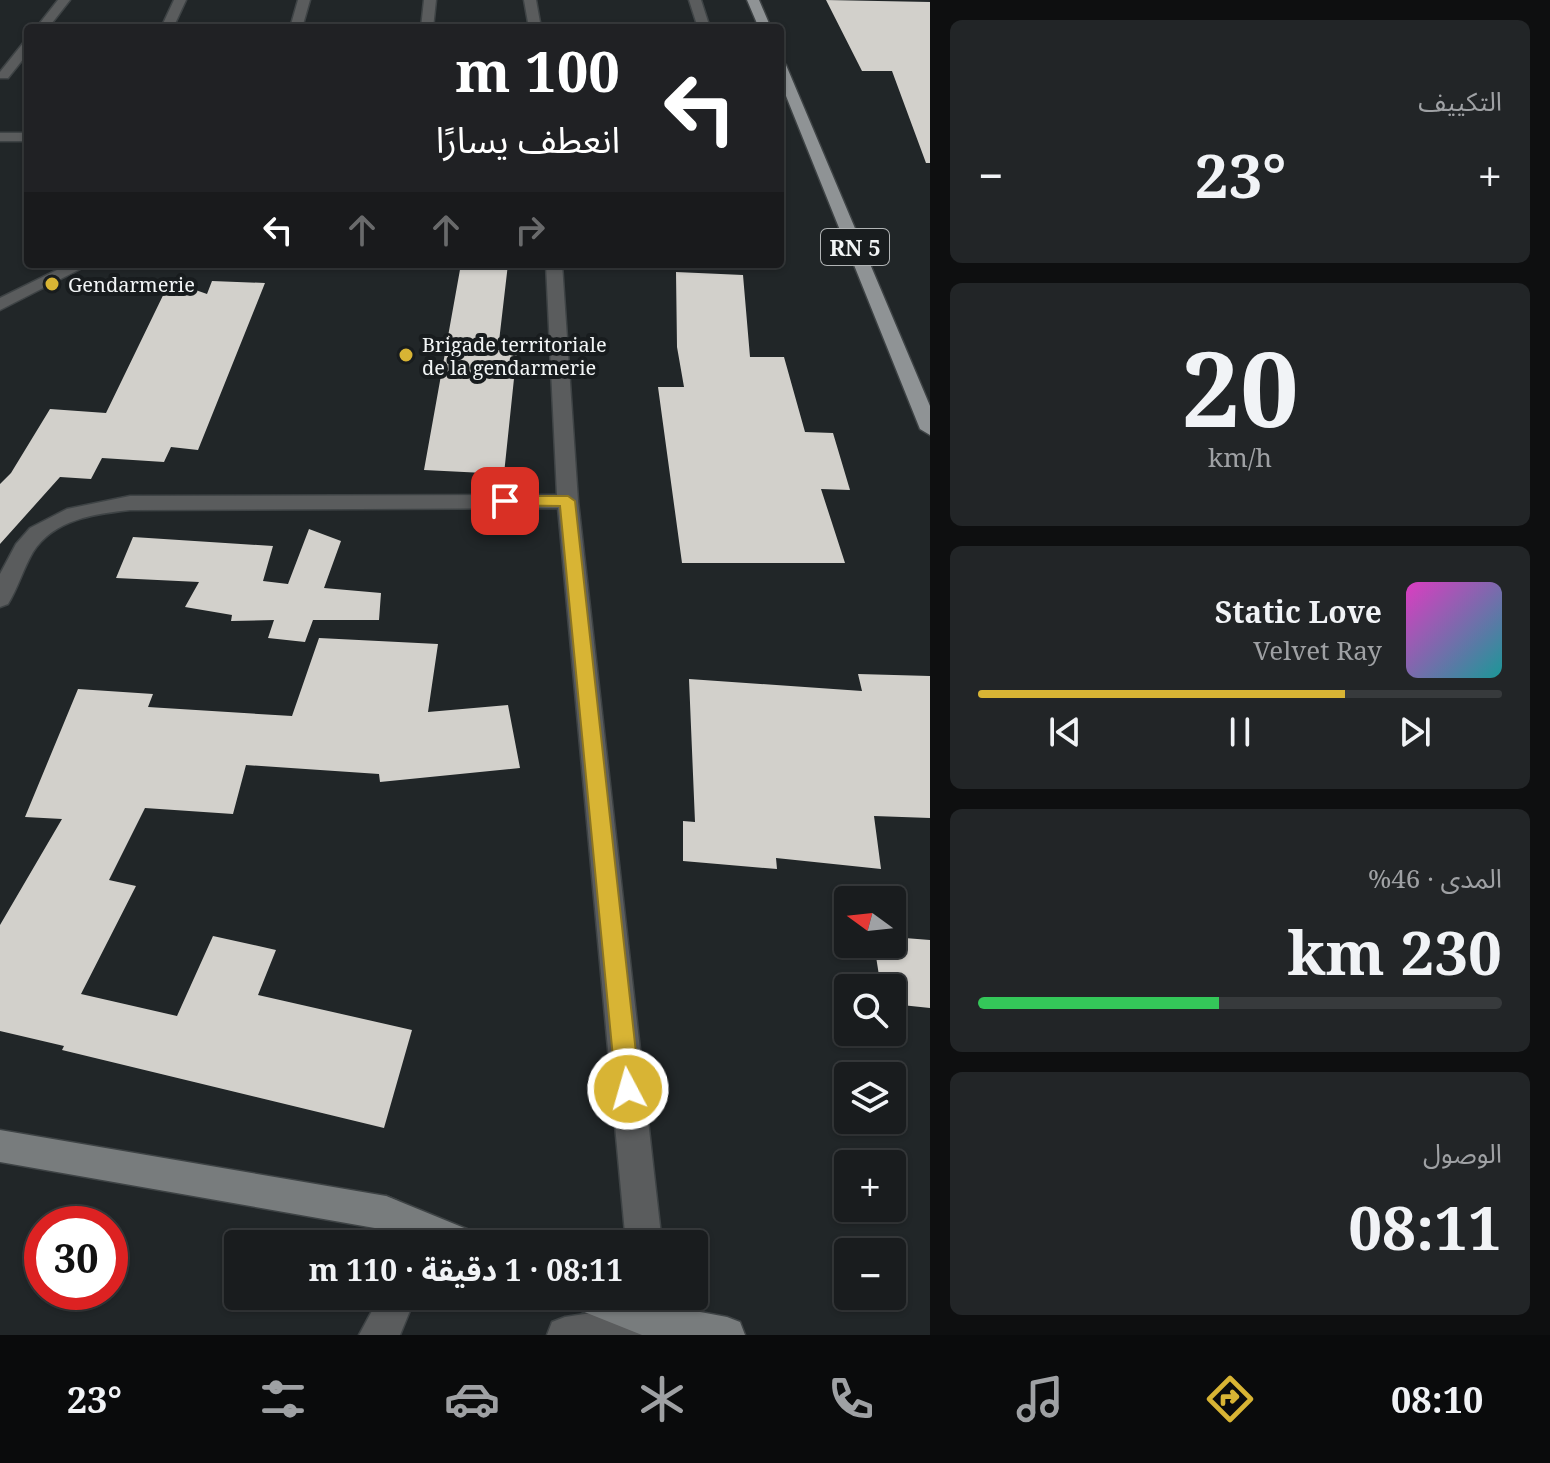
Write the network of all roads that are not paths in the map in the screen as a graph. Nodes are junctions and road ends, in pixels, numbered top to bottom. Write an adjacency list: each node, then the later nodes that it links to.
1 (64, 0): 8 (street)
2 (180, 0): 9 (street)
3 (304, 0): 10 (street)
4 (430, 0): 11 (street)
5 (530, 0): 12 (street)
6 (695, 0): 13 (street)
7 (753, 0): 14 (main road)
8 (45, 24)
9 (169, 24)
10 (297, 24)
11 (427, 24)
12 (534, 24)
13 (703, 24)
14 (763, 24)
15 (24, 50): 16 (street)
16 (2, 75): 17 (street)
17 (24, 75)
18 (784, 78): 24 (main road, RN 5)
19 (0, 137): 20 (street)
20 (24, 137)
21 (74, 268): 23 (street)
22 (554, 268): 25 (street)
23 (0, 305)
24 (930, 429)
25 (568, 501): 26 (street); 31 (street)
26 (0, 599)
27 (0, 1146): 28 (street)
28 (386, 1213): 29 (street); 30 (street)
29 (395, 1230)
30 (428, 1230)
31 (643, 1230)
32 (392, 1310): 35 (street)
33 (631, 1310): 34 (street)
34 (651, 1317): 36 (street); 37 (street)
35 (377, 1335)
36 (565, 1335)
37 (727, 1335)

